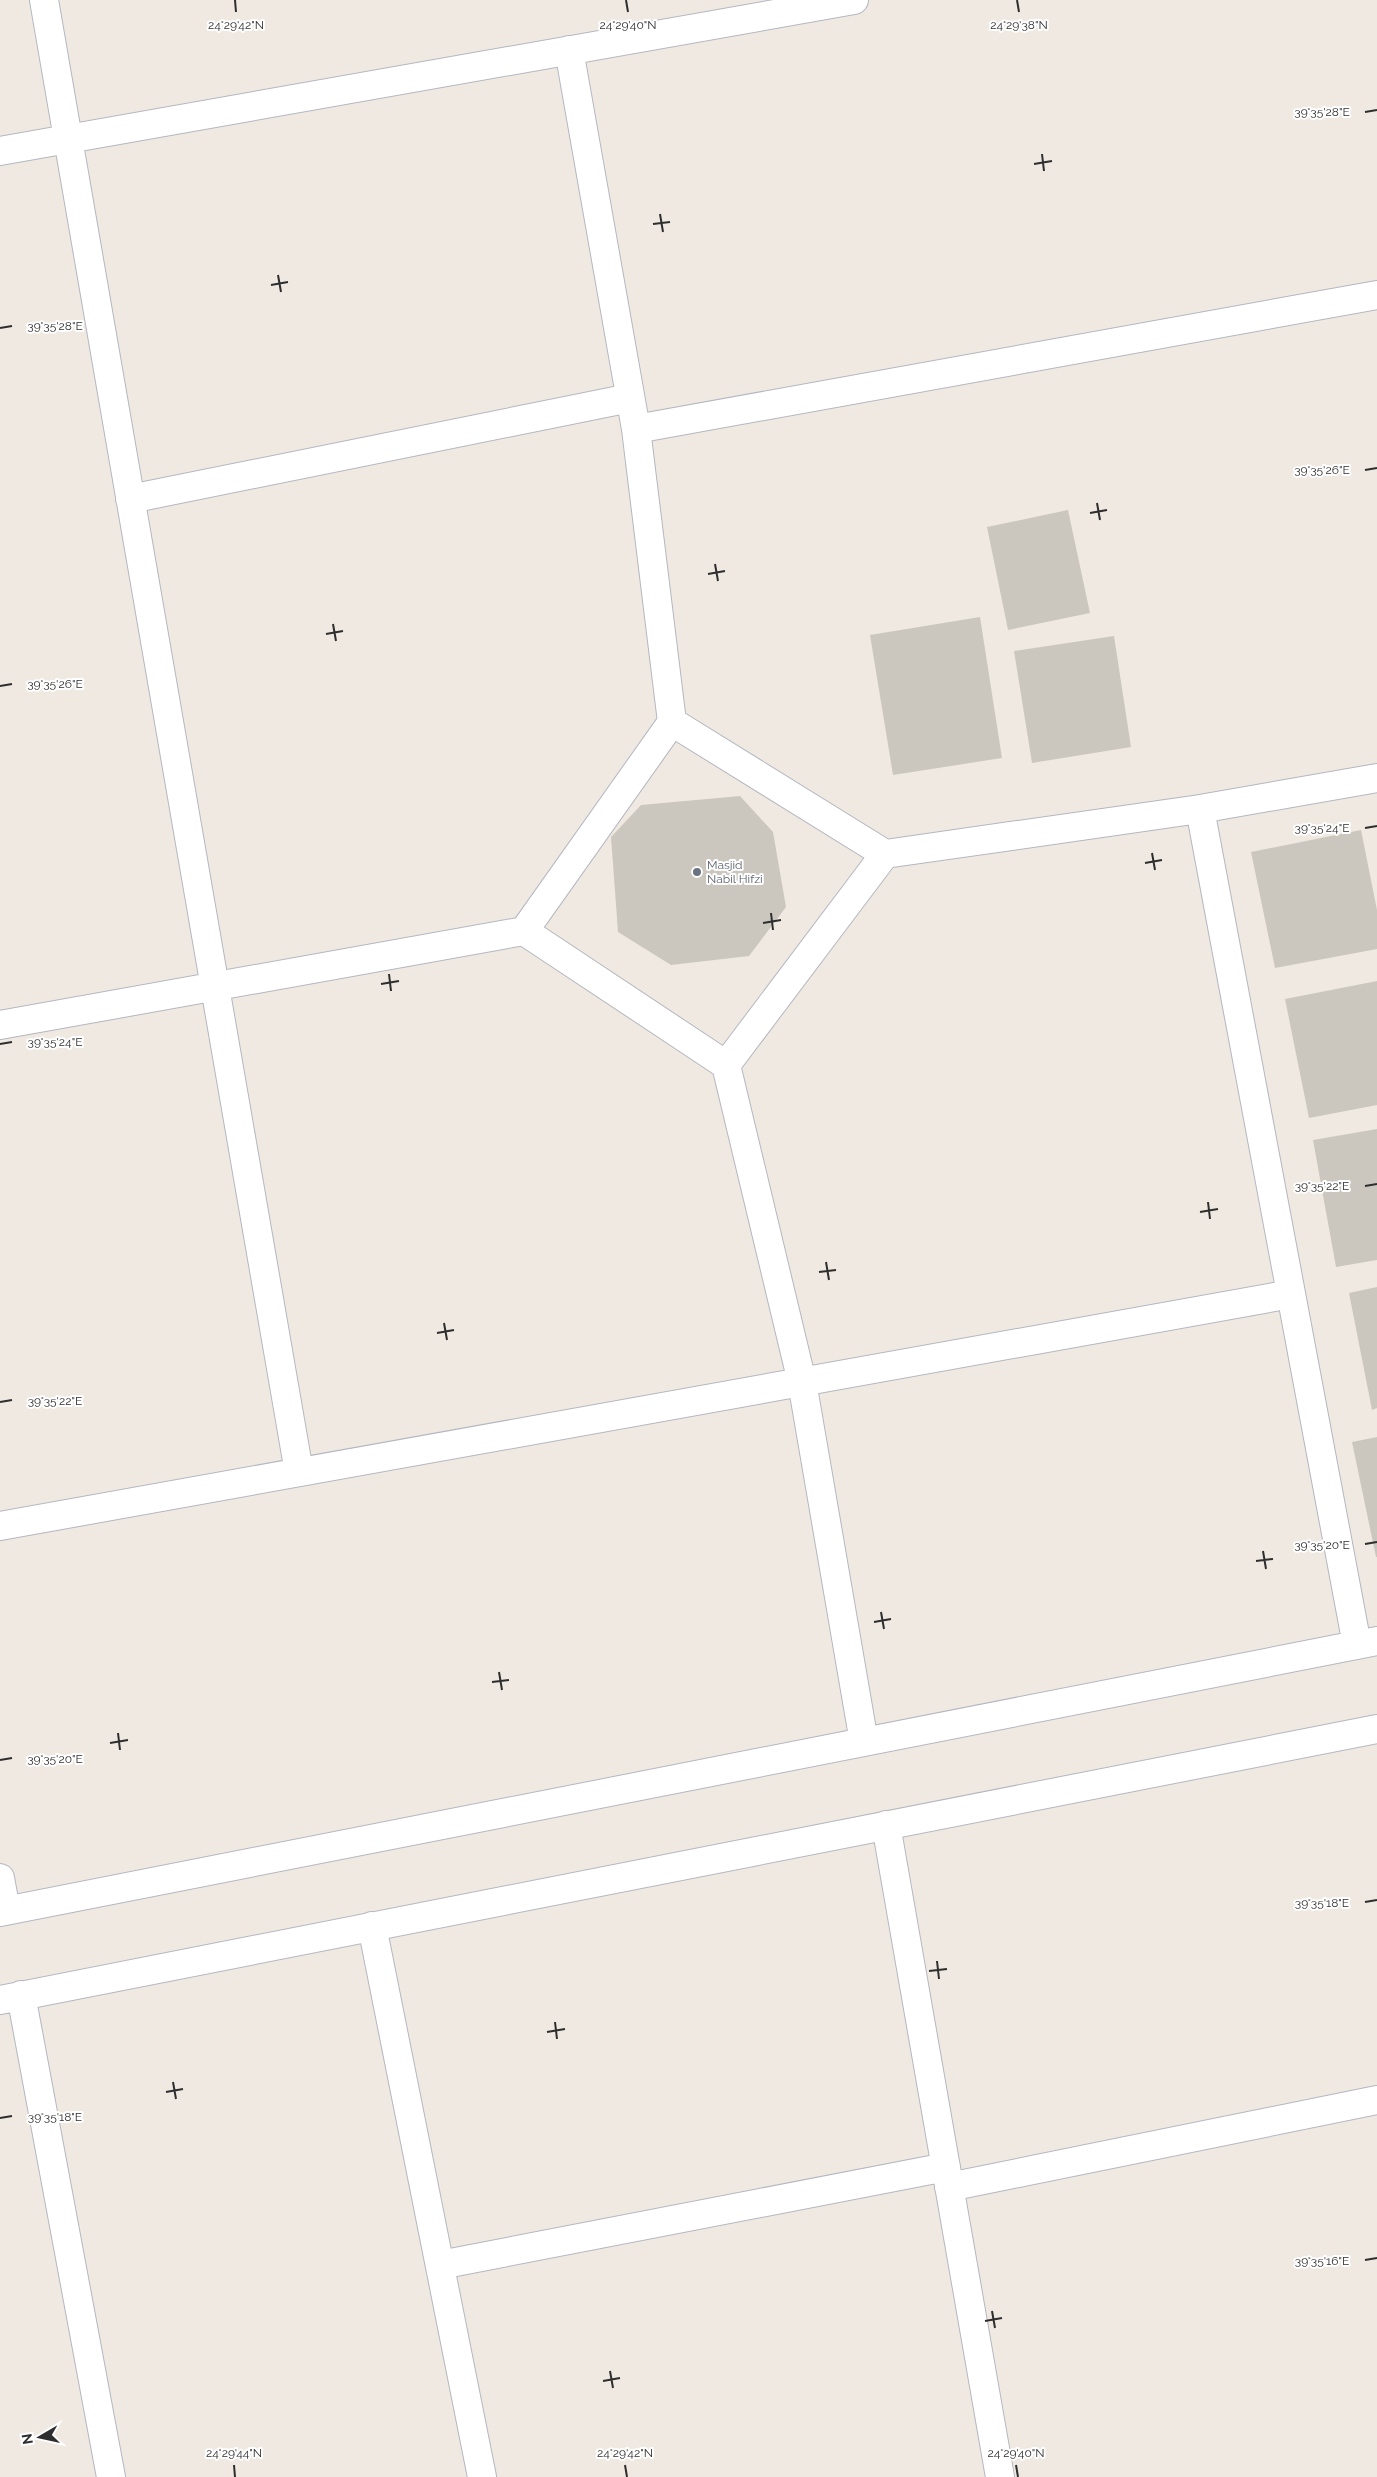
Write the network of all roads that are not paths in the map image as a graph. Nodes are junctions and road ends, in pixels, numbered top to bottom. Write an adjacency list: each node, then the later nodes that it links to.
1 (44, 0): 4 (street)
2 (854, 0): 3 (street)
3 (569, 50): 4 (street); 7 (street)
4 (68, 139): 5 (street); 9 (street)
5 (0, 151)
6 (1377, 294): 8 (street)
7 (630, 398): 8 (street); 9 (street)
8 (636, 430): 10 (street)
9 (130, 499): 15 (street)
10 (672, 722): 13 (street); 14 (street)
11 (1377, 778): 12 (street)
12 (1200, 810): 13 (street); 18 (street)
13 (885, 854): 17 (street)
14 (524, 931): 15 (street); 17 (street)
15 (215, 986): 16 (street); 20 (street)
16 (0, 1025)
17 (726, 1065): 19 (street)
18 (1290, 1294): 19 (street); 22 (street)
19 (802, 1382): 20 (street); 24 (street)
20 (299, 1472): 21 (street)
21 (0, 1526)
22 (1367, 1643): 24 (street)
23 (1377, 1729): 25 (street)
24 (864, 1742): 27 (street)
25 (886, 1826): 28 (street); 31 (street)
26 (0, 1878): 27 (street)
27 (3, 1911)
28 (372, 1926): 29 (street); 32 (street)
29 (11, 1997): 33 (street)
30 (1377, 2100): 31 (street)
31 (948, 2177): 32 (street); 35 (street)
32 (440, 2265): 34 (street)
33 (111, 2477)
34 (482, 2477)
35 (1000, 2477)

